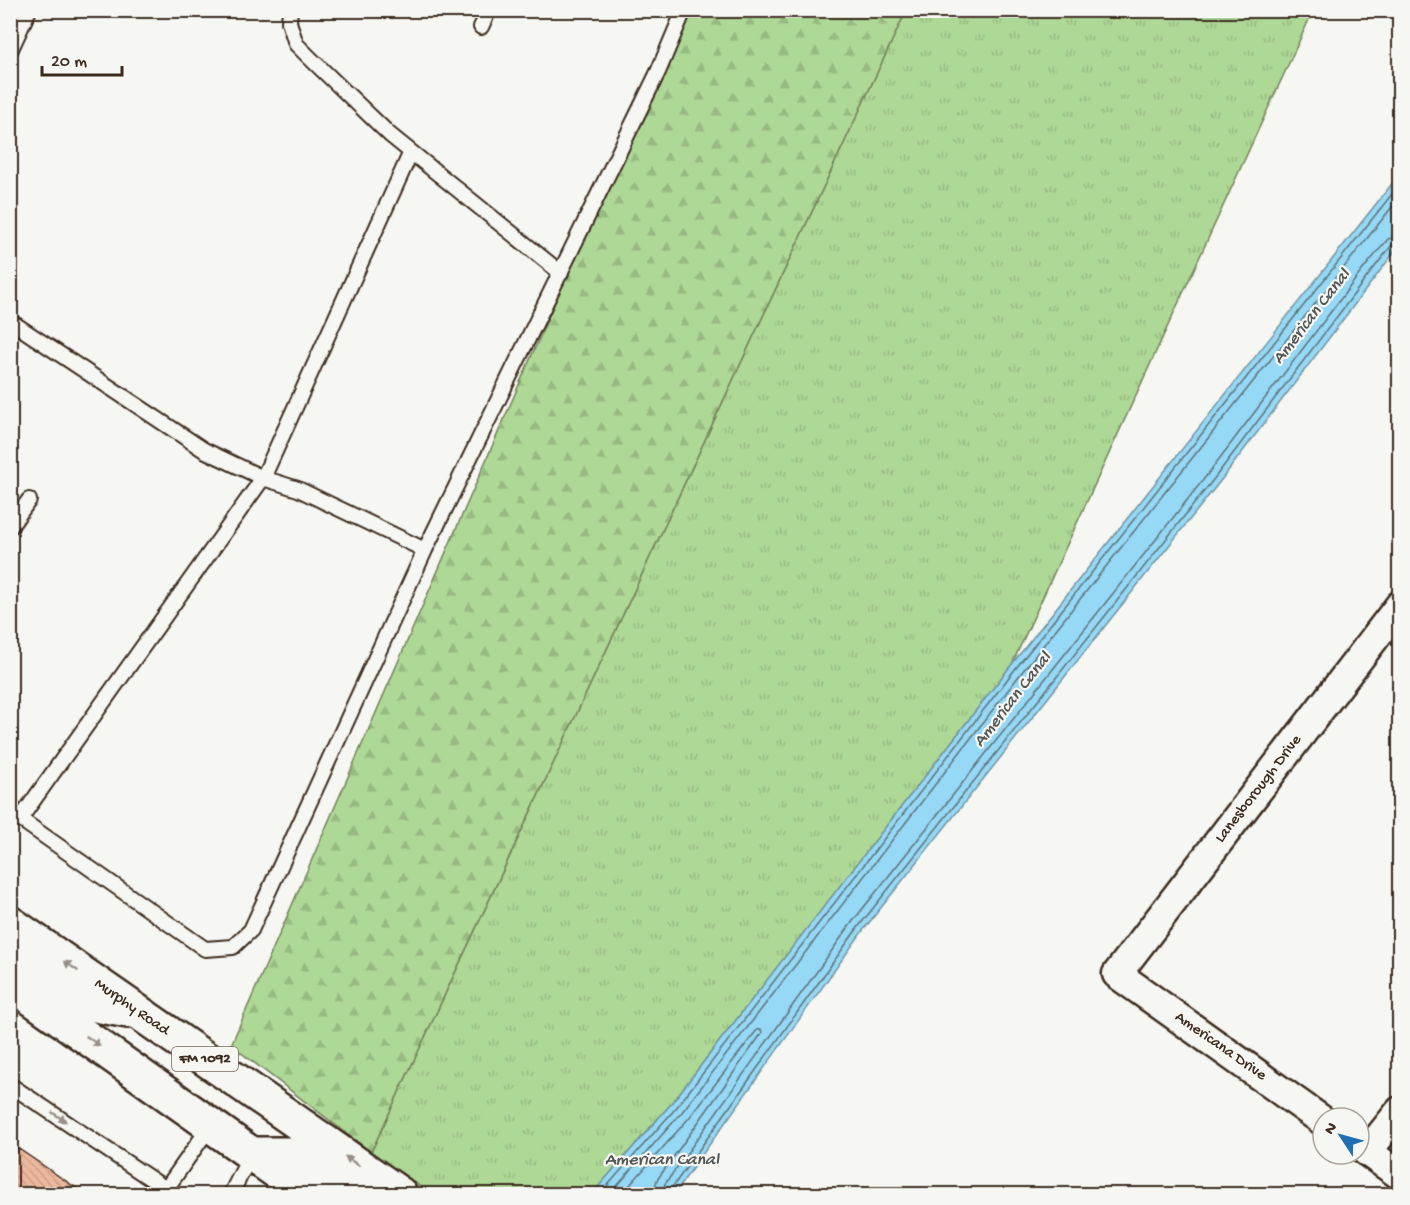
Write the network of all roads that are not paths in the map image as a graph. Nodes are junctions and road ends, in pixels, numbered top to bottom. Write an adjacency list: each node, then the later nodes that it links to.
1 (28, 10): 6 (lane)
2 (290, 10): 7 (lane)
3 (489, 10): 5 (lane)
4 (684, 10): 8 (lane)
5 (481, 27)
6 (10, 51)
7 (411, 152): 8 (lane); 10 (lane)
8 (561, 273): 13 (lane)
9 (10, 321): 10 (lane)
10 (263, 478): 13 (lane); 15 (lane)
11 (29, 500): 12 (lane)
12 (10, 527)
13 (425, 550): 15 (lane)
14 (1400, 605): 18 (street, Lanesborough Drive)
15 (15, 815)
16 (10, 923): 20 (main road, Murphy Road / FM 1092, one-way to 16)
17 (10, 953): 20 (main road)
18 (1117, 974): 23 (street, Americana Drive)
19 (10, 983): 24 (main road, FM 1092, one-way to 24)
20 (139, 1013): 32 (main road, Murphy Road / FM 1092, one-way to 20)
21 (10, 1085): 24 (lane, one-way to 24)
22 (1400, 1111): 25 (street)
23 (1311, 1112)
24 (212, 1125): 26 (main road, FM 1092)
25 (1371, 1141)
26 (251, 1154): 29 (lane); 30 (main road, FM 1092); 31 (main road)
27 (1371, 1155): 28 (street)
28 (1400, 1175)
29 (231, 1194)
30 (308, 1194)
31 (352, 1194)
32 (400, 1194)

